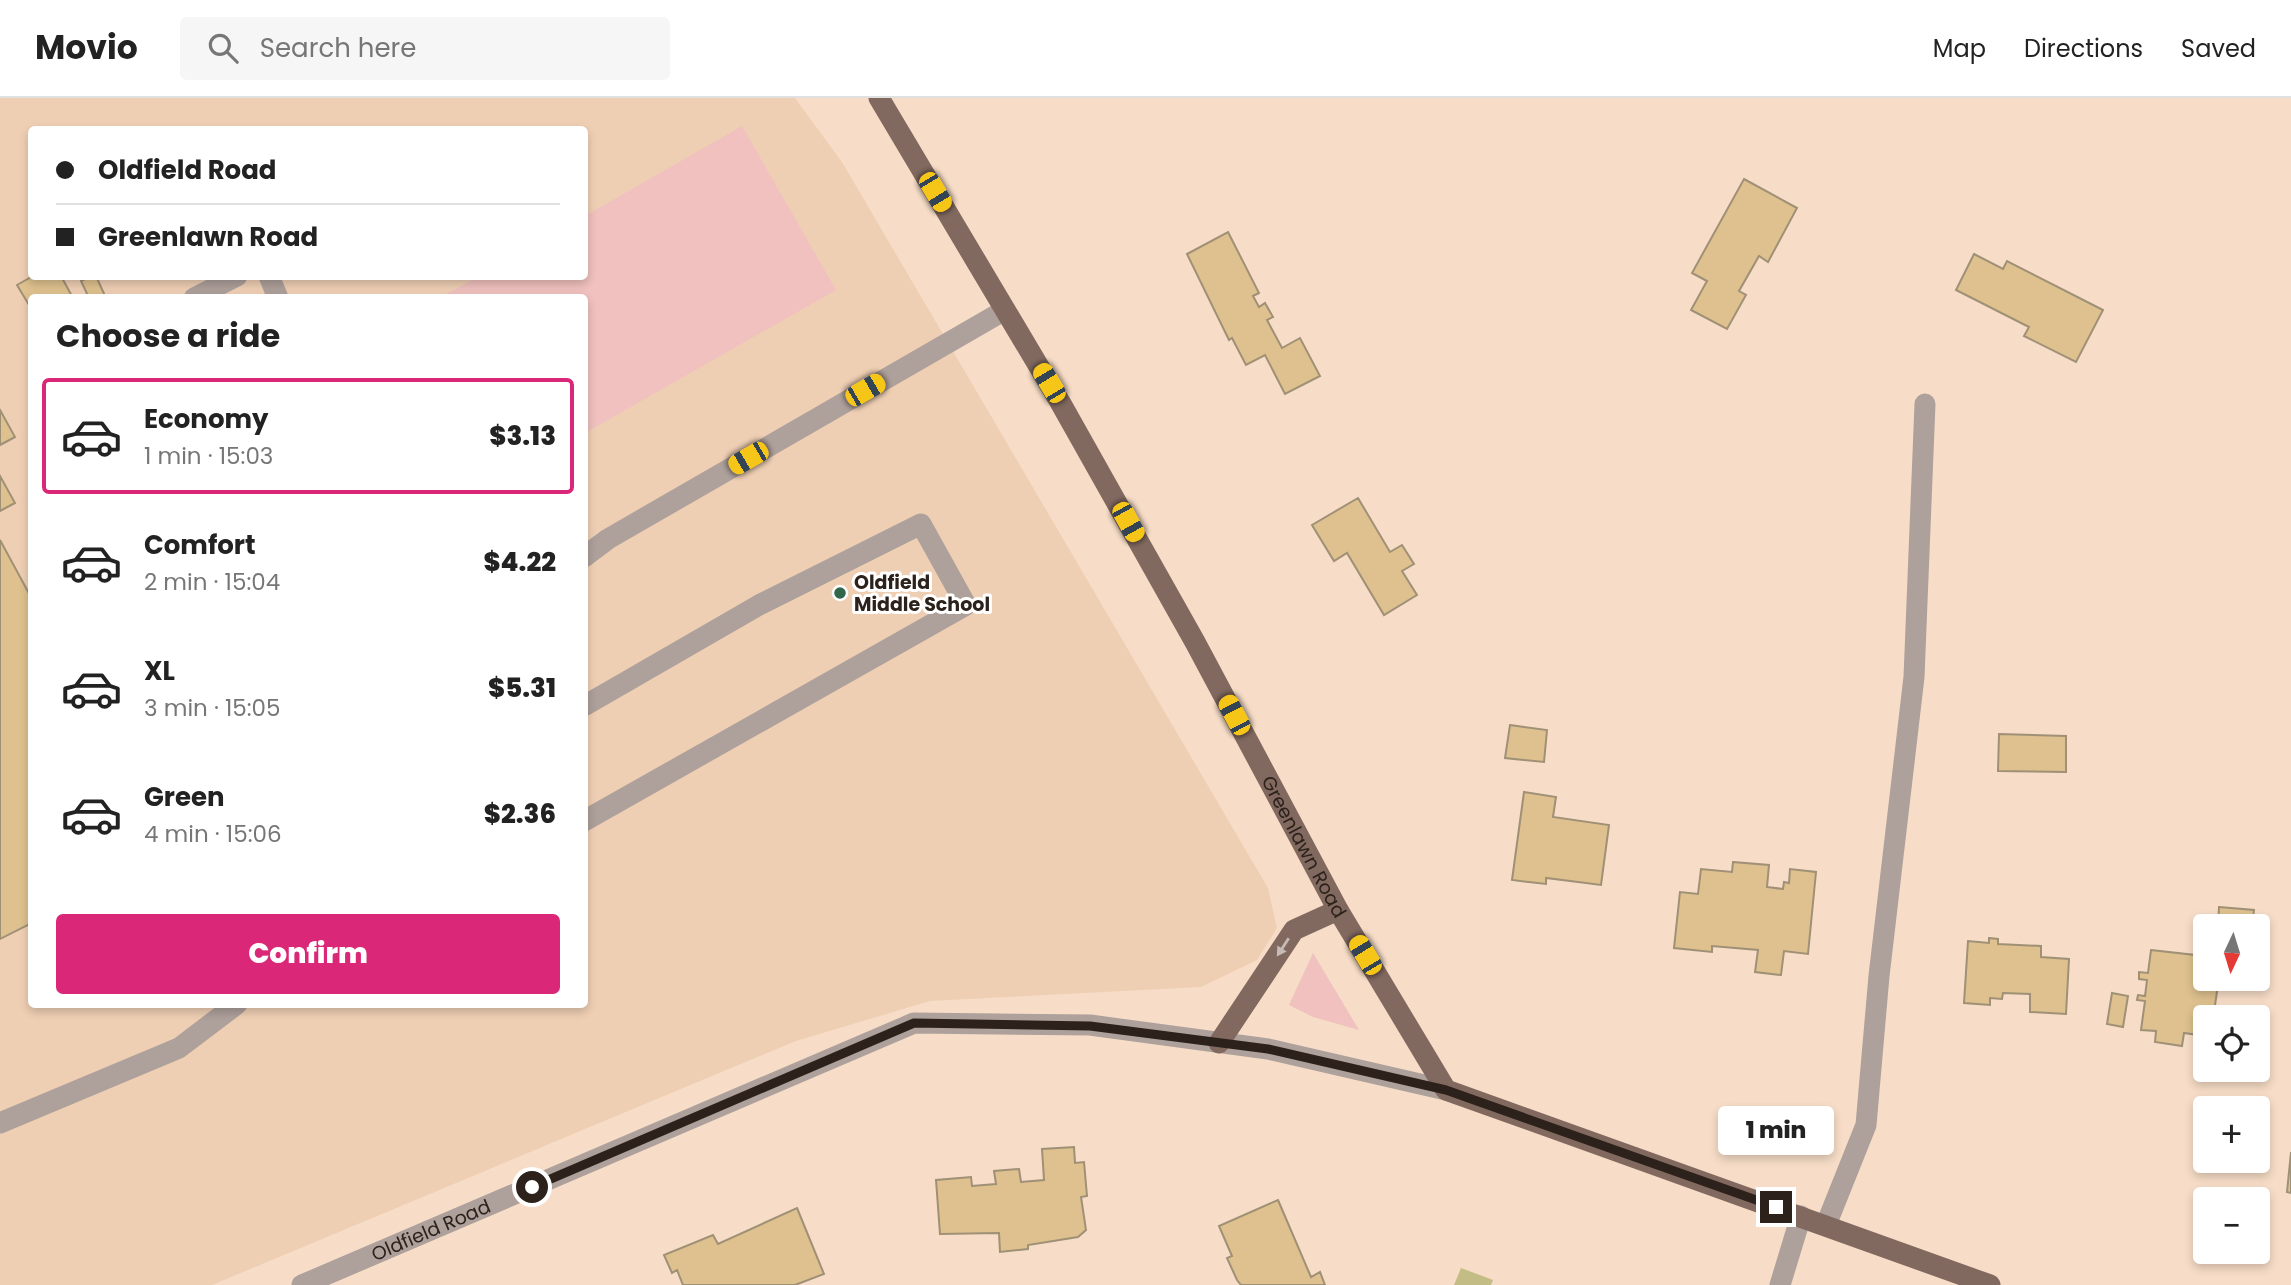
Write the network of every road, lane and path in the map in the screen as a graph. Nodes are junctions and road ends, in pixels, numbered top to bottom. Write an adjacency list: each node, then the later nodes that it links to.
1 (880, 98): 4 (main road, Greenlawn Road)
2 (229, 280): 3 (street)
3 (202, 294)
4 (1005, 310): 6 (street); 9 (main road, Greenlawn Road)
5 (1925, 404): 15 (street)
6 (588, 554)
7 (588, 704): 8 (street)
8 (588, 819)
9 (1338, 910): 11 (main road, one-way to 11); 12 (main road, Greenlawn Road)
10 (232, 1008): 13 (street)
11 (1219, 1043): 12 (street, Oldfield Road); 16 (street, Oldfield Road)
12 (1446, 1090): 14 (main road)
13 (0, 1123)
14 (1801, 1216): 15 (main road); 17 (street)
15 (1826, 1225): 18 (main road)
16 (302, 1285)
17 (1780, 1285)
18 (1990, 1285)

